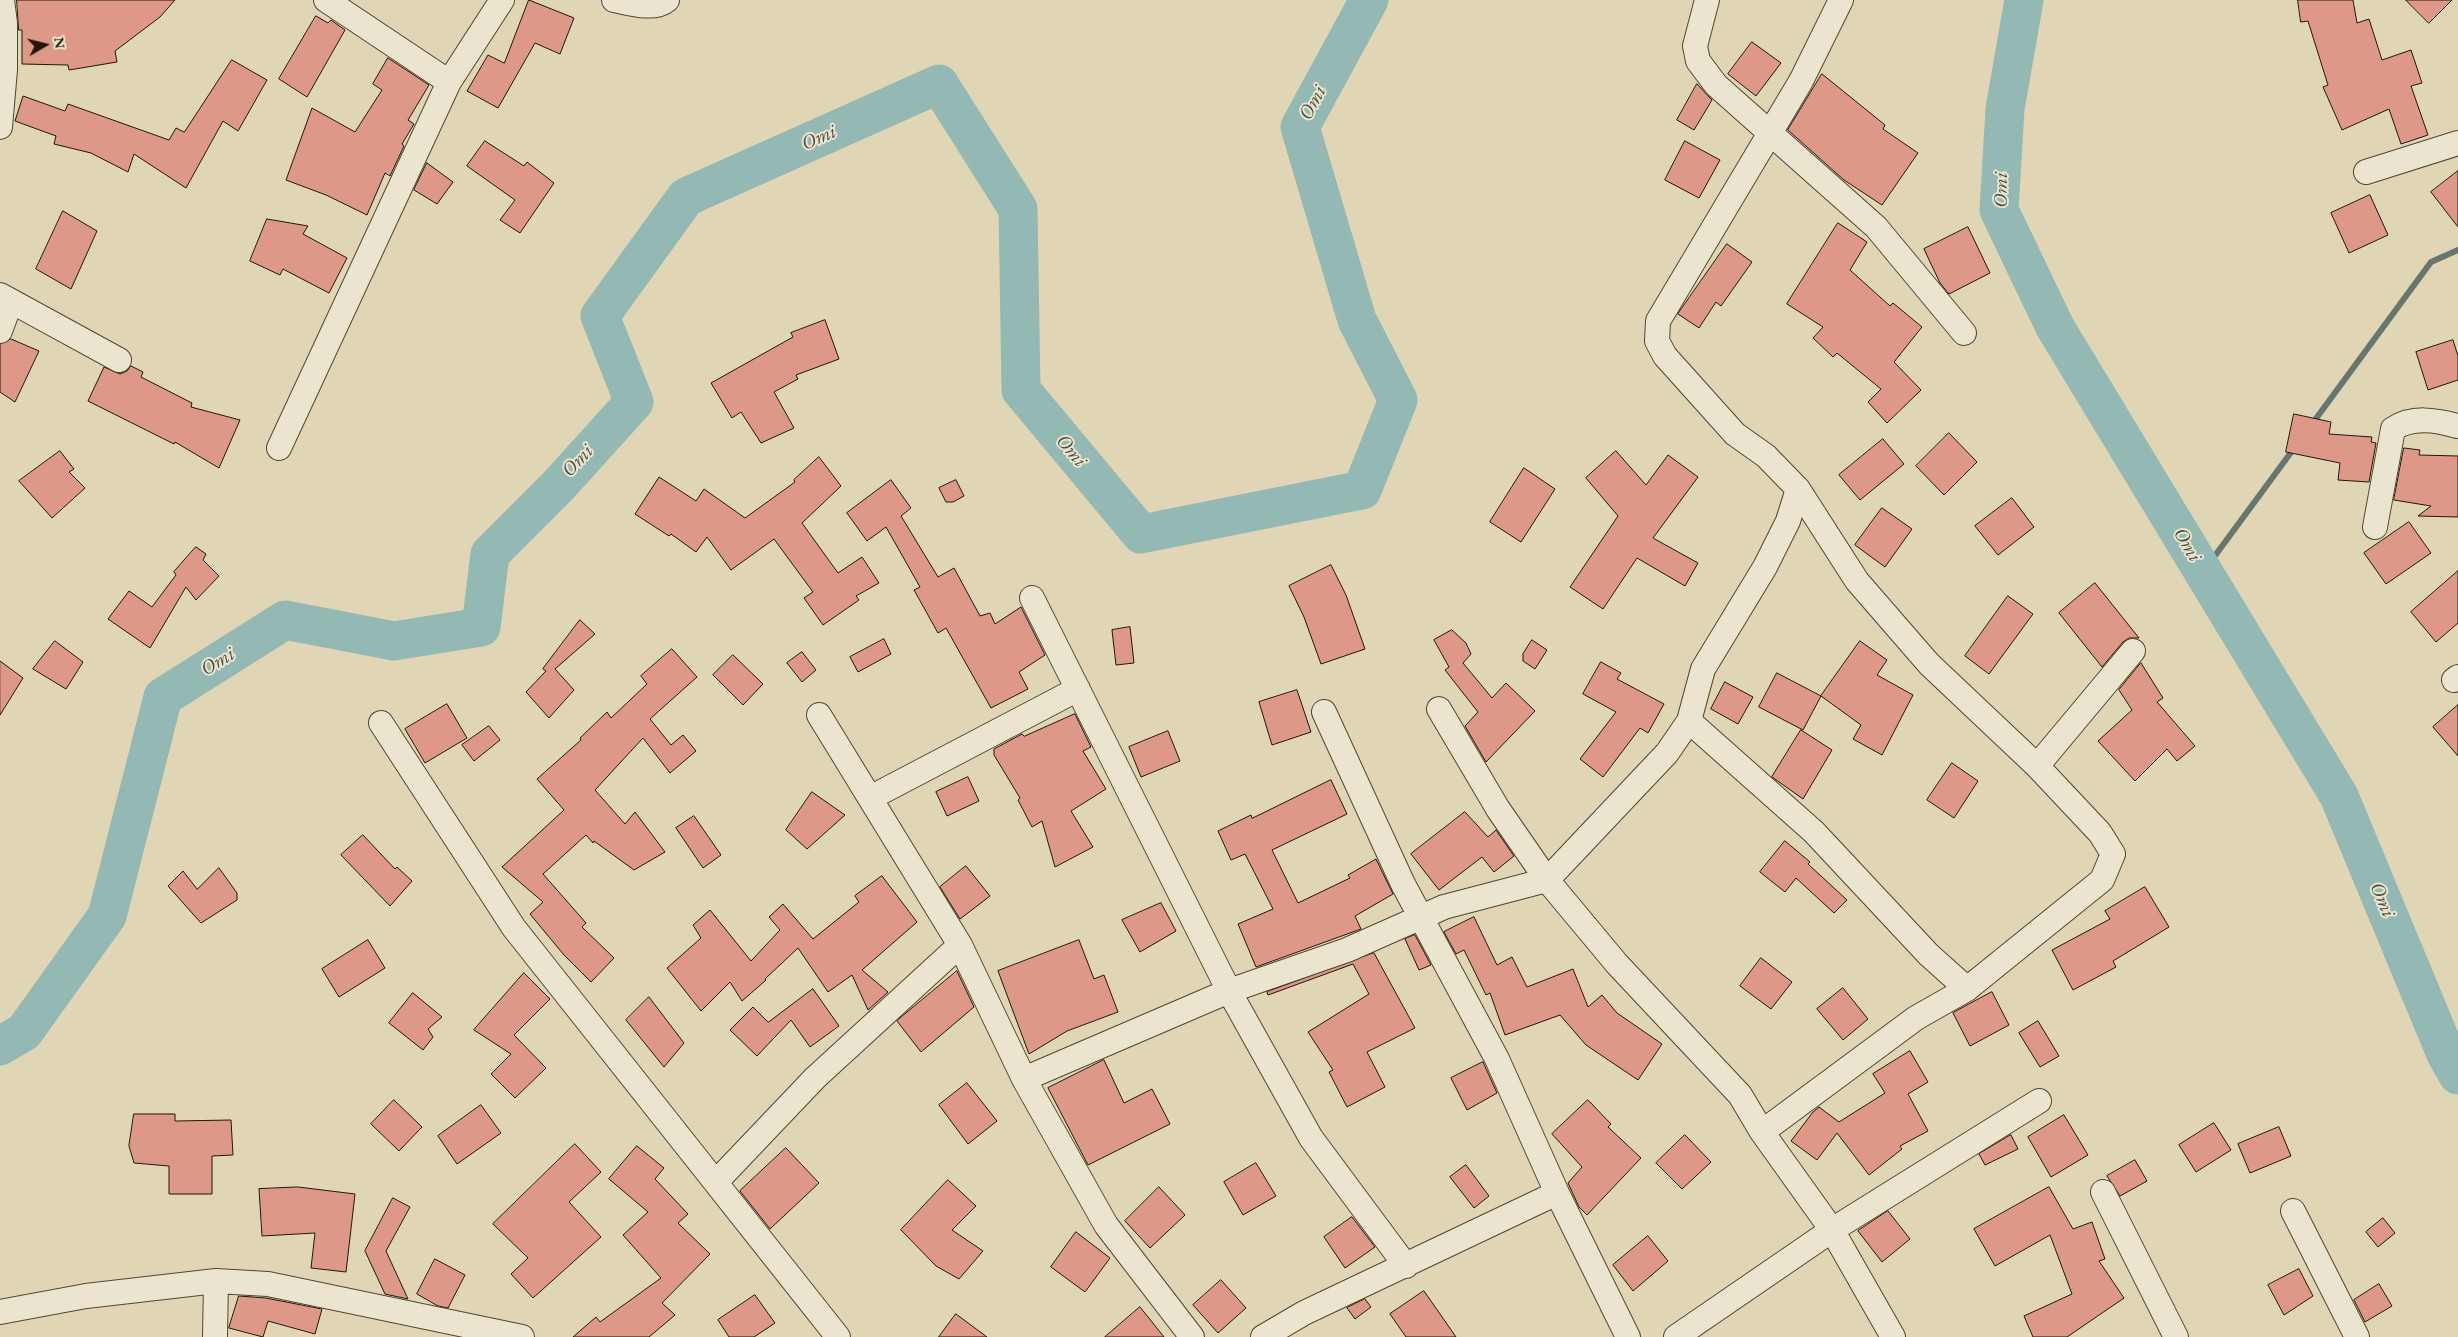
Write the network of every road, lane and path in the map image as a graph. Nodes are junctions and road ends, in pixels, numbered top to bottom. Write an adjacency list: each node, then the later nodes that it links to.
1 (2, 0): 9 (street)
2 (326, 0): 8 (street)
3 (502, 0): 8 (street)
4 (614, 0): 5 (street)
5 (667, 0)
6 (1707, 0): 10 (street)
7 (1841, 0): 10 (street)
8 (449, 82): 18 (street)
9 (0, 128)
10 (1770, 134): 15 (street); 19 (street)
11 (2458, 143): 12 (street)
12 (2366, 172)
13 (5, 298): 14 (street); 16 (street)
14 (0, 331)
15 (1964, 332)
16 (119, 360)
17 (2458, 426): 20 (street)
18 (279, 448)
19 (1798, 490): 27 (street); 29 (street)
20 (2375, 526)
21 (1032, 598): 23 (street)
22 (2133, 651): 29 (street)
23 (1078, 688): 30 (street); 35 (street)
24 (1439, 709): 31 (street)
25 (1324, 712): 32 (street)
26 (819, 715): 30 (street)
27 (1689, 721): 31 (street); 34 (street)
28 (381, 722): 39 (street)
29 (2037, 766): 34 (street)
30 (870, 798): 33 (street)
31 (1547, 880): 32 (street); 38 (street)
32 (1420, 917): 35 (street); 41 (street)
33 (960, 945): 36 (street); 39 (street)
34 (1967, 989): 38 (street)
35 (1229, 991): 36 (street); 44 (street)
36 (1024, 1079): 50 (street)
37 (2039, 1101): 43 (street)
38 (1762, 1132): 43 (street)
39 (716, 1182): 49 (street)
40 (2103, 1192): 55 (street)
41 (1556, 1193): 44 (street); 52 (street)
42 (2293, 1211): 56 (street)
43 (1832, 1230): 53 (street); 54 (street)
44 (1406, 1266): 51 (street)
45 (216, 1281): 46 (street); 47 (street); 48 (street)
46 (0, 1312)
47 (215, 1337)
48 (522, 1337)
49 (838, 1337)
50 (1192, 1337)
51 (1263, 1337)
52 (1628, 1337)
53 (1676, 1337)
54 (1893, 1337)
55 (2176, 1337)
56 (2357, 1337)

